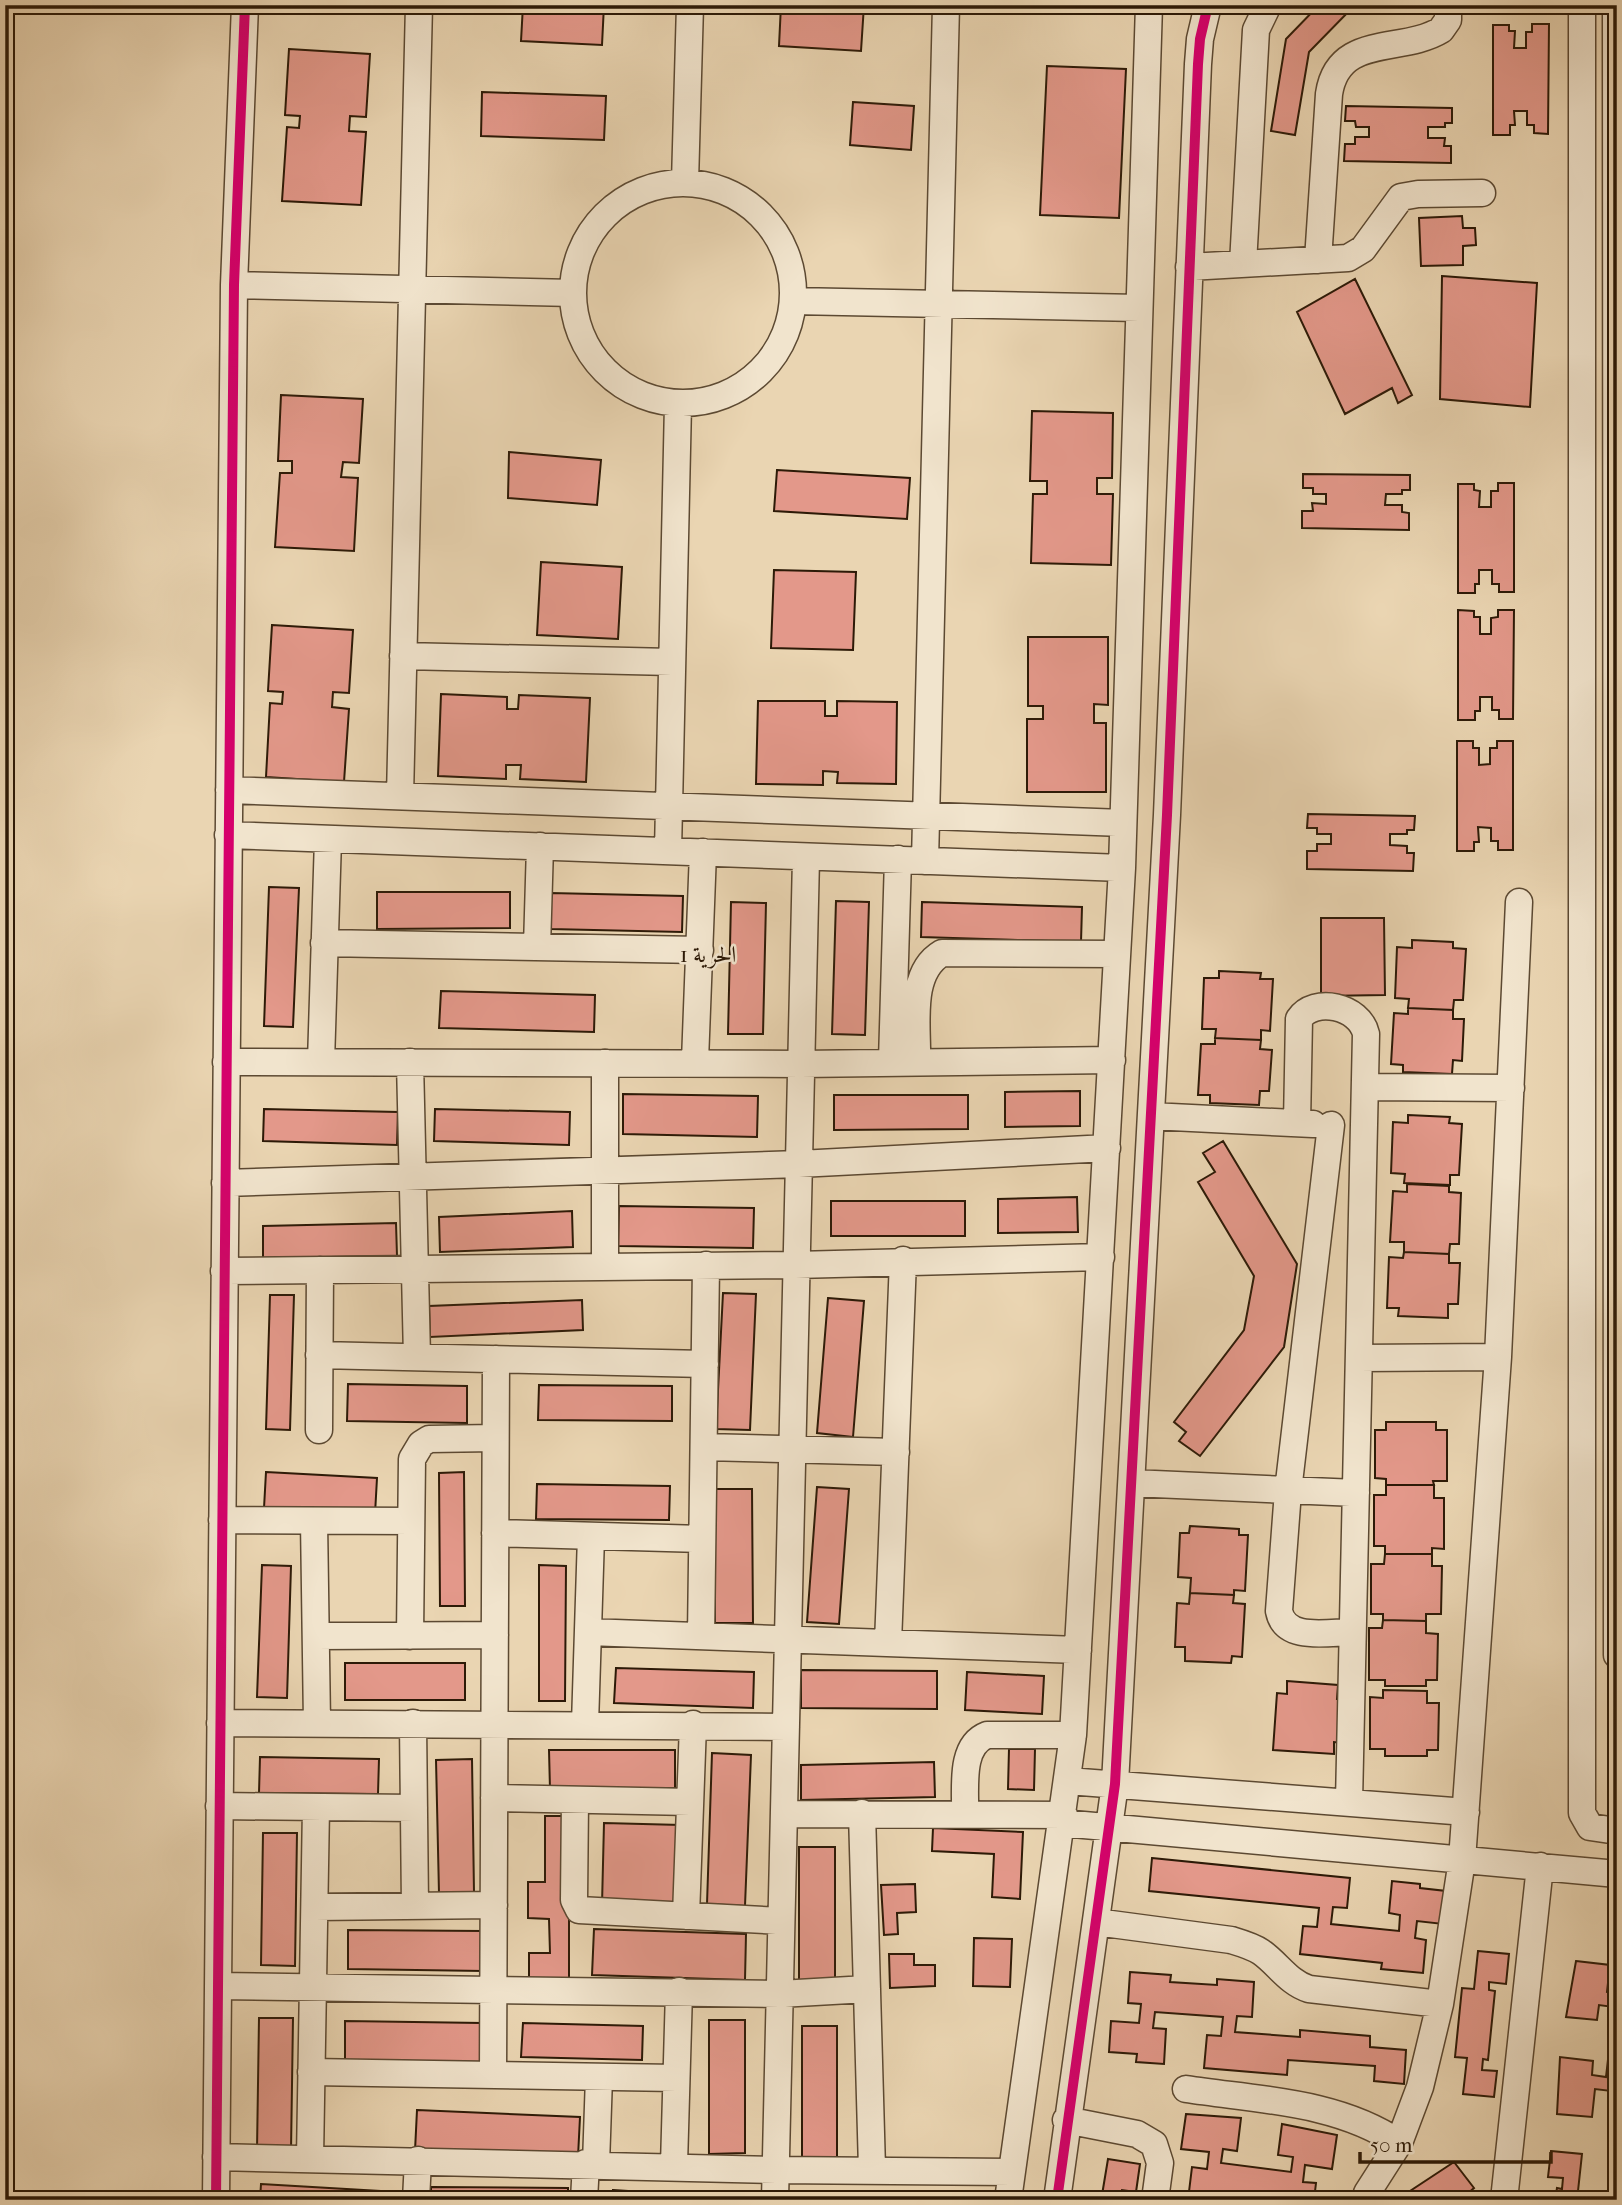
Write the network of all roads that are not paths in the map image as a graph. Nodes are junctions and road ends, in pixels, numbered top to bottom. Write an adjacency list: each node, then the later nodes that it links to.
1 (245, 5): 16 (street)
2 (419, 5): 17 (street)
3 (690, 5): 11 (street)
4 (946, 5): 20 (street)
5 (1268, 5): 14 (street)
6 (1448, 5): 13 (street)
7 (1583, 5): 128 (street)
8 (1616, 5): 22 (street)
9 (1150, 6): 21 (street)
10 (1203, 9): 15 (street)
11 (685, 182): 18 (street); 19 (street)
12 (1482, 193): 13 (street)
13 (1318, 260): 14 (street)
14 (1243, 264): 15 (street)
15 (1189, 267): 56 (street)
16 (234, 285): 17 (street); 26 (street)
17 (412, 289): 18 (street); 24 (street)
18 (573, 293): 23 (street)
19 (793, 301): 20 (street); 23 (street)
20 (939, 304): 21 (street); 29 (street)
21 (1139, 308): 30 (street)
22 (1616, 371): 60 (street)
23 (678, 404): 25 (street)
24 (403, 656): 25 (street); 27 (street)
25 (672, 663): 28 (street)
26 (229, 790): 27 (street); 31 (street)
27 (400, 796): 28 (street)
28 (668, 806): 29 (street); 34 (street)
29 (926, 816): 30 (street); 38 (street)
30 (1123, 823): 39 (street)
31 (228, 835): 32 (street); 49 (street)
32 (328, 839): 33 (street); 41 (street)
33 (540, 846): 34 (street); 42 (street)
34 (668, 851): 35 (street)
35 (703, 852): 36 (street); 43 (street)
36 (806, 858): 37 (street); 53 (street)
37 (898, 859): 38 (street); 45 (street)
38 (925, 861): 39 (street)
39 (1122, 868): 44 (street)
40 (1519, 902): 55 (street)
41 (324, 943): 42 (street); 50 (street)
42 (537, 947): 43 (street)
43 (700, 950): 47 (street)
44 (1117, 954): 45 (street); 46 (street)
45 (907, 983): 48 (street)
46 (1112, 1060): 48 (street); 61 (street)
47 (695, 1061): 52 (street); 53 (street)
48 (904, 1061): 53 (street)
49 (226, 1062): 50 (street); 65 (street)
50 (321, 1062): 51 (street)
51 (410, 1062): 52 (street); 64 (street)
52 (605, 1063): 63 (street)
53 (801, 1064): 62 (street)
54 (1365, 1087): 55 (street); 57 (street); 59 (street)
55 (1511, 1088): 76 (street)
56 (1151, 1116): 57 (street); 85 (street)
57 (1297, 1123): 58 (street)
58 (1331, 1125): 59 (street); 86 (street)
59 (1364, 1126): 77 (street)
60 (1617, 1144): 103 (street)
61 (1107, 1149): 62 (street); 66 (street)
62 (799, 1164): 63 (street); 69 (street)
63 (605, 1170): 64 (street); 70 (street)
64 (413, 1176): 65 (street); 71 (street)
65 (225, 1183): 73 (street)
66 (1101, 1257): 67 (street); 102 (street)
67 (903, 1260): 69 (street); 84 (street)
68 (706, 1265): 69 (street); 70 (street); 79 (street)
69 (796, 1265): 83 (street)
70 (605, 1267): 71 (street)
71 (415, 1268): 72 (street); 75 (street)
72 (320, 1270): 73 (street); 74 (street)
73 (224, 1271): 88 (street)
74 (320, 1356): 75 (street); 80 (street)
75 (417, 1357): 78 (street)
76 (1499, 1357): 77 (street); 122 (street)
77 (1359, 1358): 87 (street)
78 (496, 1359): 79 (street); 81 (street)
79 (705, 1364): 82 (street)
80 (319, 1430)
81 (495, 1438): 90 (street); 91 (street)
82 (704, 1447): 83 (street); 93 (street)
83 (792, 1451): 84 (street); 100 (street)
84 (895, 1452): 101 (street)
85 (1132, 1483): 86 (street); 113 (street)
86 (1288, 1492): 87 (street); 95 (street)
87 (1356, 1493): 95 (street)
88 (222, 1520): 89 (street); 104 (street)
89 (314, 1521): 90 (street); 97 (street)
90 (411, 1521): 98 (street)
91 (495, 1533): 92 (street); 96 (street)
92 (591, 1535): 93 (street); 94 (street)
93 (702, 1539): 99 (street)
94 (588, 1632): 99 (street); 108 (street)
95 (1352, 1632): 118 (street)
96 (495, 1635): 98 (street); 107 (street)
97 (316, 1636): 98 (street); 105 (street)
98 (410, 1636)
99 (701, 1636): 100 (street)
100 (788, 1641): 101 (street); 110 (street)
101 (888, 1643): 102 (street)
102 (1078, 1650): 111 (street)
103 (1617, 1656)
104 (220, 1723): 105 (street); 119 (street)
105 (317, 1723): 106 (street)
106 (413, 1723): 107 (street); 121 (street)
107 (494, 1724): 108 (street); 115 (street)
108 (585, 1724): 109 (street)
109 (693, 1724): 110 (street); 117 (street)
110 (786, 1727): 124 (street)
111 (1073, 1735): 112 (street); 125 (street)
112 (1068, 1781): 113 (street); 126 (street)
113 (1115, 1784): 114 (street); 127 (street)
114 (1189, 1789): 118 (street); 129 (street)
115 (494, 1798): 116 (street); 133 (street)
116 (575, 1800): 117 (street); 136 (street)
117 (690, 1802): 136 (street)
118 (1349, 1802): 122 (street)
119 (219, 1806): 120 (street); 139 (street)
120 (316, 1807): 121 (street); 135 (street)
121 (414, 1808): 134 (street)
122 (1466, 1812): 130 (street)
123 (862, 1813): 124 (street); 125 (street); 142 (street)
124 (784, 1814): 137 (street)
125 (965, 1814): 126 (street)
126 (1063, 1819): 127 (street); 160 (street)
127 (1110, 1827): 129 (street); 138 (street)
128 (1617, 1831)
129 (1185, 1834): 130 (street)
130 (1462, 1860): 131 (street); 145 (street)
131 (1540, 1866): 132 (street); 169 (street)
132 (1617, 1874)
133 (494, 1905): 134 (street); 141 (street)
134 (415, 1906): 135 (street)
135 (315, 1907): 140 (street)
136 (686, 1916): 137 (street)
137 (781, 1922): 144 (street)
138 (1096, 1922): 145 (street); 151 (street)
139 (218, 1986): 140 (street); 153 (street)
140 (313, 1987): 141 (street); 146 (street)
141 (494, 1989): 143 (street); 147 (street)
142 (867, 1989): 144 (street); 158 (street)
143 (679, 1991): 144 (street); 149 (street)
144 (780, 1994): 159 (street)
145 (1440, 2004): 152 (street)
146 (312, 2072): 147 (street); 154 (street)
147 (494, 2075): 148 (street)
148 (599, 2077): 149 (street); 156 (street)
149 (676, 2078): 157 (street)
150 (1186, 2089): 152 (street)
151 (1066, 2120): 167 (street); 168 (street)
152 (1399, 2143): 161 (street)
153 (216, 2157): 154 (street); 162 (street)
154 (310, 2158): 155 (street)
155 (418, 2160): 156 (street); 163 (street)
156 (591, 2164): 157 (street); 164 (street)
157 (674, 2165): 159 (street)
158 (872, 2169): 159 (street); 160 (street)
159 (776, 2170): 165 (street)
160 (1011, 2172): 166 (street)
161 (1367, 2193)
162 (216, 2200)
163 (416, 2200)
164 (583, 2200)
165 (775, 2200)
166 (1008, 2200)
167 (1056, 2200)
168 (1155, 2200)
169 (1504, 2200)

